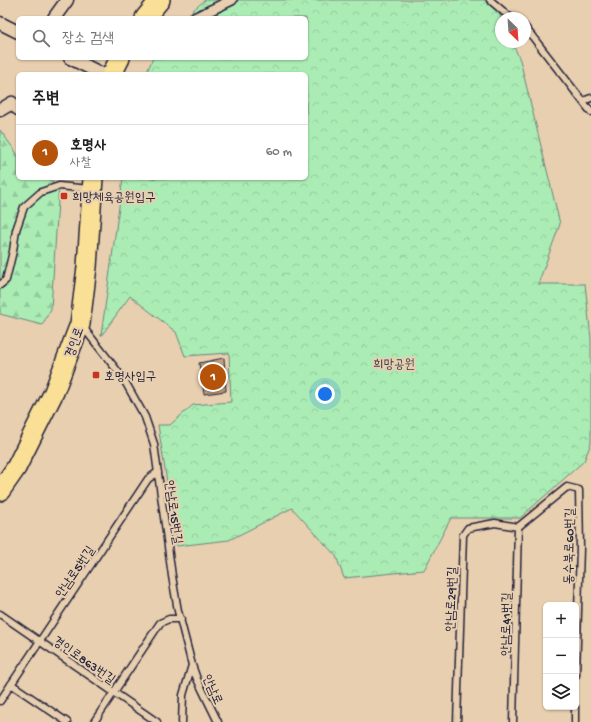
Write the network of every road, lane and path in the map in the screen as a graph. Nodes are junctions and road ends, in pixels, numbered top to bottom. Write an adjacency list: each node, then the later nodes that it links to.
1 (67, 0): 6 (street)
2 (160, 0): 7 (main road)
3 (232, 0): 8 (street)
4 (490, 0): 5 (lane)
5 (504, 12)
6 (55, 16)
7 (147, 16)
8 (198, 16)
9 (0, 23): 10 (street)
10 (16, 31)
11 (531, 35): 17 (lane)
12 (74, 60): 14 (street)
13 (119, 60): 15 (main road)
14 (98, 72)
15 (113, 72)
16 (591, 98): 17 (lane)
17 (583, 101): 20 (lane)
18 (16, 107): 19 (street)
19 (0, 110)
20 (591, 112)
21 (93, 184): 22 (lane); 23 (main road, 경인로)
22 (0, 285)
23 (80, 324): 24 (lane, 안남로15번길); 25 (main road, 경인로)
24 (158, 472): 28 (lane, 안남로15번길); 29 (lane, 안남로5번길)
25 (0, 491)
26 (518, 527): 31 (lane, 동수북로60번길); 41 (lane, 안남로29번길); 42 (lane, 안남로41번길)
27 (0, 614): 29 (lane, 경인로863번길)
28 (180, 619): 30 (lane, 안남로15번길); 33 (lane)
29 (40, 641): 32 (lane, 안남로5번길); 33 (lane, 경인로863번길)
30 (192, 665): 39 (lane); 40 (lane, 안남로)
31 (576, 674)
32 (11, 684): 34 (lane, 안남로5번길); 36 (lane)
33 (114, 692): 37 (lane); 38 (lane, 경인로863번길)
34 (0, 701)
35 (575, 710): 43 (lane)
36 (67, 722)
37 (94, 722)
38 (157, 722)
39 (182, 722)
40 (218, 722)
41 (457, 722)
42 (513, 722)
43 (575, 722)

